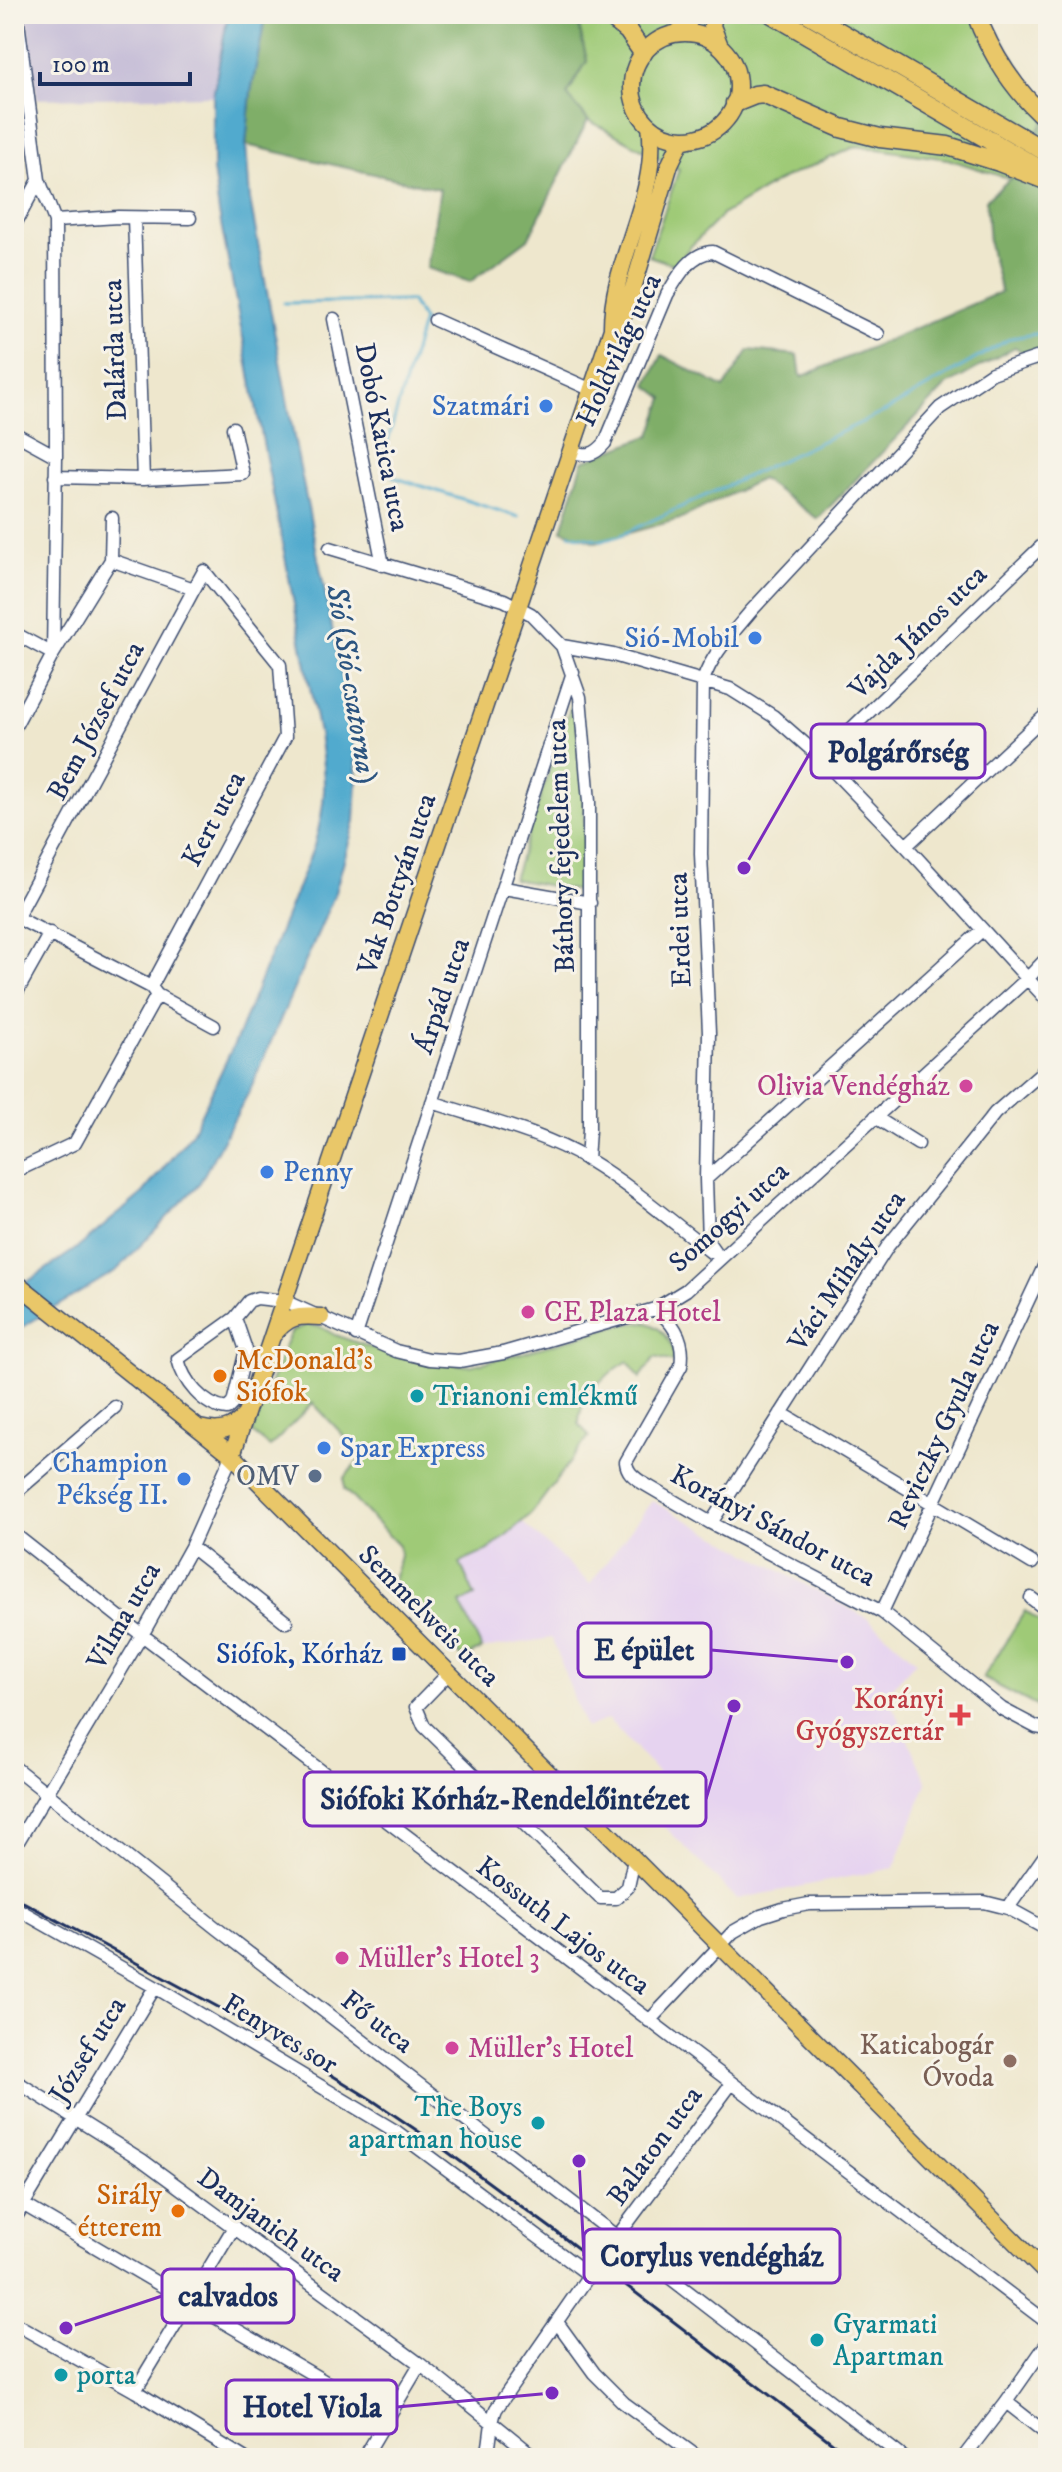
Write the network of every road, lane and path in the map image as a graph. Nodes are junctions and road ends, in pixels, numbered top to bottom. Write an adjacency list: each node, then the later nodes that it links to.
1 (17, 14): 17 (street)
2 (607, 14): 10 (highway)
3 (693, 14): 8 (main road)
4 (714, 14): 9 (main road)
5 (809, 14): 15 (highway)
6 (976, 14): 12 (highway)
7 (777, 17): 16 (highway)
8 (677, 33): 9 (main road); 10 (main road)
9 (720, 46): 11 (main road)
10 (643, 53): 13 (main road)
11 (735, 103): 14 (main road); 18 (highway)
12 (1048, 120)
13 (650, 126): 14 (main road); 25 (main road, Vak Bottyán utca)
14 (691, 139): 25 (main road, Vak Bottyán utca)
15 (1048, 153)
16 (1048, 173)
17 (39, 180): 21 (street); 22 (street)
18 (1048, 181)
19 (134, 218): 20 (street); 21 (street); 34 (street, Dalárda utca)
20 (190, 218)
21 (55, 221): 32 (street)
22 (14, 226)
23 (334, 319): 39 (street, Dobó Katica utca)
24 (435, 320): 28 (street)
25 (612, 329): 28 (main road, Vak Bottyán utca)
26 (878, 334): 31 (street, Holdvilág utca)
27 (1048, 354): 48 (street, Erdei utca)
28 (592, 390): 31 (main road, Vak Bottyán utca)
29 (233, 428): 34 (street)
30 (14, 433): 32 (street)
31 (572, 452): 41 (main road, Vak Bottyán utca)
32 (56, 456): 33 (street)
33 (55, 477): 34 (street); 42 (street)
34 (143, 479)
35 (112, 518): 38 (street)
36 (1048, 540): 51 (street, Vajda János utca)
37 (330, 548): 39 (street, Báthory fejedelem utca)
38 (111, 560): 40 (street); 44 (street)
39 (383, 565): 41 (street, Báthory fejedelem utca)
40 (194, 589): 55 (street, Bem József utca); 60 (street, Kert utca)
41 (518, 608): 45 (street, Báthory fejedelem utca); 74 (main road, Vak Bottyán utca)
42 (53, 623): 44 (street); 46 (street)
43 (14, 633): 46 (street)
44 (62, 640): 46 (street)
45 (562, 646): 47 (street, Báthory fejedelem utca); 48 (street)
46 (53, 654): 50 (street)
47 (573, 672): 53 (street, Árpád utca); 54 (street, Báthory fejedelem utca)
48 (703, 681): 51 (street); 70 (street, Erdei utca)
49 (1048, 713): 52 (street)
50 (14, 728)
51 (821, 758): 52 (street)
52 (906, 846): 56 (street)
53 (504, 888): 54 (street); 65 (street, Árpád utca)
54 (590, 903): 68 (street, Báthory fejedelem utca)
55 (15, 917): 57 (street)
56 (982, 930): 59 (street); 70 (street)
57 (50, 933): 60 (street); 61 (street)
58 (1048, 957): 59 (street, Somogyi utca)
59 (1027, 979): 62 (street); 66 (street, Somogyi utca)
60 (154, 991): 63 (street); 69 (street, Kert utca)
61 (14, 997)
62 (1048, 1001)
63 (214, 1026)
64 (1048, 1067): 81 (street, Váci Mihály utca)
65 (432, 1102): 68 (street); 78 (street, Árpád utca)
66 (875, 1117): 67 (street); 72 (street, Somogyi utca)
67 (918, 1144)
68 (587, 1160): 72 (street)
69 (14, 1172)
70 (706, 1179): 72 (street, Erdei utca)
71 (1048, 1258): 86 (street, Reviczky Gyula utca)
72 (720, 1259): 75 (street, Somogyi utca)
73 (14, 1281): 83 (main road, Semmelweis utca)
74 (284, 1301): 76 (street, Somogyi utca); 77 (street); 79 (main road, Vak Bottyán utca)
75 (655, 1309): 78 (street, Somogyi utca); 87 (street, Korányi Sándor utca)
76 (321, 1317): 78 (street, Somogyi utca); 79 (main road)
77 (235, 1318): 77 (street)
78 (356, 1335)
79 (272, 1337): 82 (main road, Vak Bottyán utca)
80 (115, 1407): 85 (street)
81 (781, 1413): 86 (street); 87 (street, Váci Mihály utca)
82 (246, 1414): 83 (main road); 84 (main road, Vak Bottyán utca)
83 (198, 1428): 84 (main road, Semmelweis utca)
84 (232, 1455): 89 (street, Vilma utca); 96 (main road, Semmelweis utca)
85 (14, 1494)
86 (933, 1505): 90 (street); 93 (street, Reviczky Gyula utca)
87 (711, 1523): 93 (street, Korányi Sándor utca)
88 (14, 1534): 95 (street, Kossuth Lajos utca)
89 (191, 1547): 94 (street); 95 (street, Vilma utca)
90 (1032, 1563)
91 (1031, 1598): 92 (street)
92 (1048, 1611)
93 (882, 1612): 97 (street, Korányi Sándor utca)
94 (286, 1622)
95 (142, 1635): 99 (street, Vilma utca); 108 (street, Kossuth Lajos utca)
96 (449, 1673): 102 (main road, Semmelweis utca); 102 (street)
97 (1048, 1729)
98 (14, 1767): 99 (street, Fő utca)
99 (48, 1794): 100 (street, Vilma utca); 115 (street, Fő utca)
100 (14, 1848)
101 (1048, 1851): 104 (street)
102 (634, 1859): 106 (main road, Semmelweis utca)
103 (14, 1907): 107 (street, Fenyves sor)
104 (1008, 1908): 105 (street); 106 (street)
105 (1048, 1930)
106 (720, 1946): 108 (street); 117 (main road, Semmelweis utca)
107 (155, 1987): 111 (street, József utca); 116 (street, Fenyves sor)
108 (649, 2021): 110 (street, Kossuth Lajos utca)
109 (14, 2080): 111 (street, Damjanich utca)
110 (731, 2084): 115 (street, Balaton utca); 121 (street, Kossuth Lajos utca)
111 (75, 2117): 112 (street, József utca); 114 (street, Damjanich utca)
112 (19, 2202): 113 (street, József utca); 118 (street)
113 (14, 2220)
114 (234, 2227): 118 (street); 123 (street, Damjanich utca)
115 (618, 2237): 116 (street, Balaton utca); 134 (street, Fő utca)
116 (589, 2275): 119 (street, Balaton utca)
117 (1048, 2275)
118 (188, 2303): 124 (street); 126 (street)
119 (557, 2322): 127 (street, Balaton utca); 133 (street)
120 (14, 2323): 124 (street)
121 (1048, 2323)
122 (1048, 2342): 125 (street)
123 (420, 2364): 126 (street); 127 (street, Damjanich utca)
124 (135, 2391): 129 (street)
125 (1006, 2402): 128 (street); 135 (street)
126 (387, 2418): 130 (street)
127 (490, 2422): 131 (street); 132 (street, Damjanich utca)
128 (1048, 2435)
129 (244, 2458)
130 (364, 2458)
131 (486, 2458)
132 (536, 2458)
133 (699, 2458)
134 (904, 2458)
135 (963, 2458)

